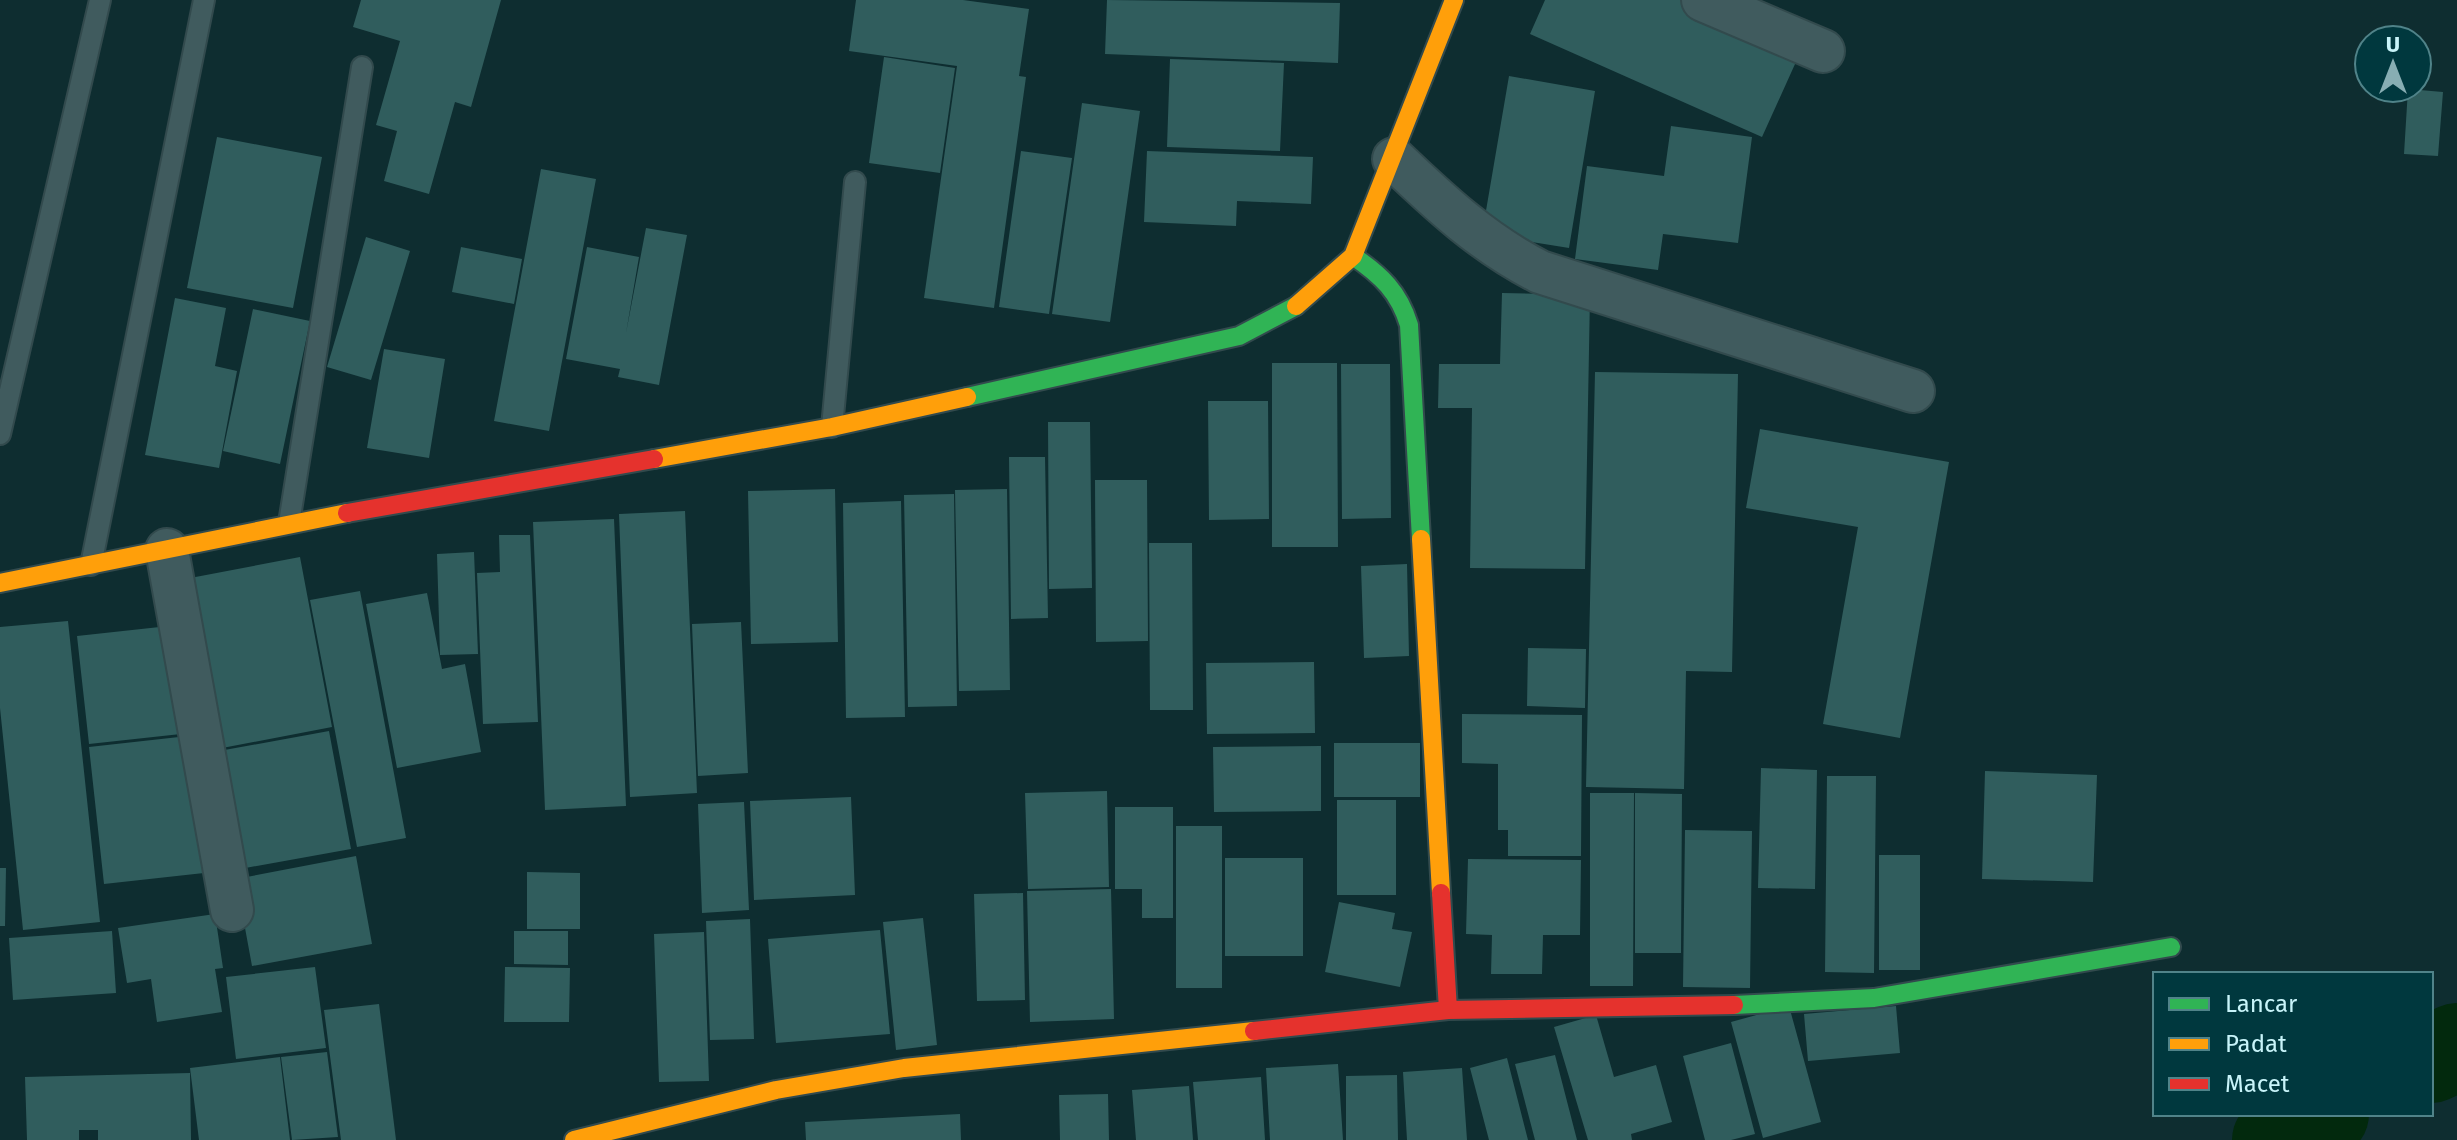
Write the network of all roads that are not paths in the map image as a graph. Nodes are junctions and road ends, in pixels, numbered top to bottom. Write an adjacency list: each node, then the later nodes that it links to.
1 (100, 0): 12 (lane)
2 (204, 0): 15 (lane)
3 (1454, 0): 7 (street)
4 (1703, 0): 5 (street)
5 (1823, 51)
6 (362, 67): 13 (lane)
7 (1394, 159): 9 (street); 10 (street)
8 (855, 182): 11 (lane)
9 (1353, 256): 11 (street); 19 (street)
10 (1913, 391)
11 (832, 427): 13 (street)
12 (0, 434)
13 (289, 523): 14 (street)
14 (167, 550): 15 (street); 17 (street)
15 (91, 565): 16 (street)
16 (0, 583)
17 (232, 910)
18 (2171, 947): 19 (street)
19 (1448, 1010): 20 (street)
20 (574, 1140)

